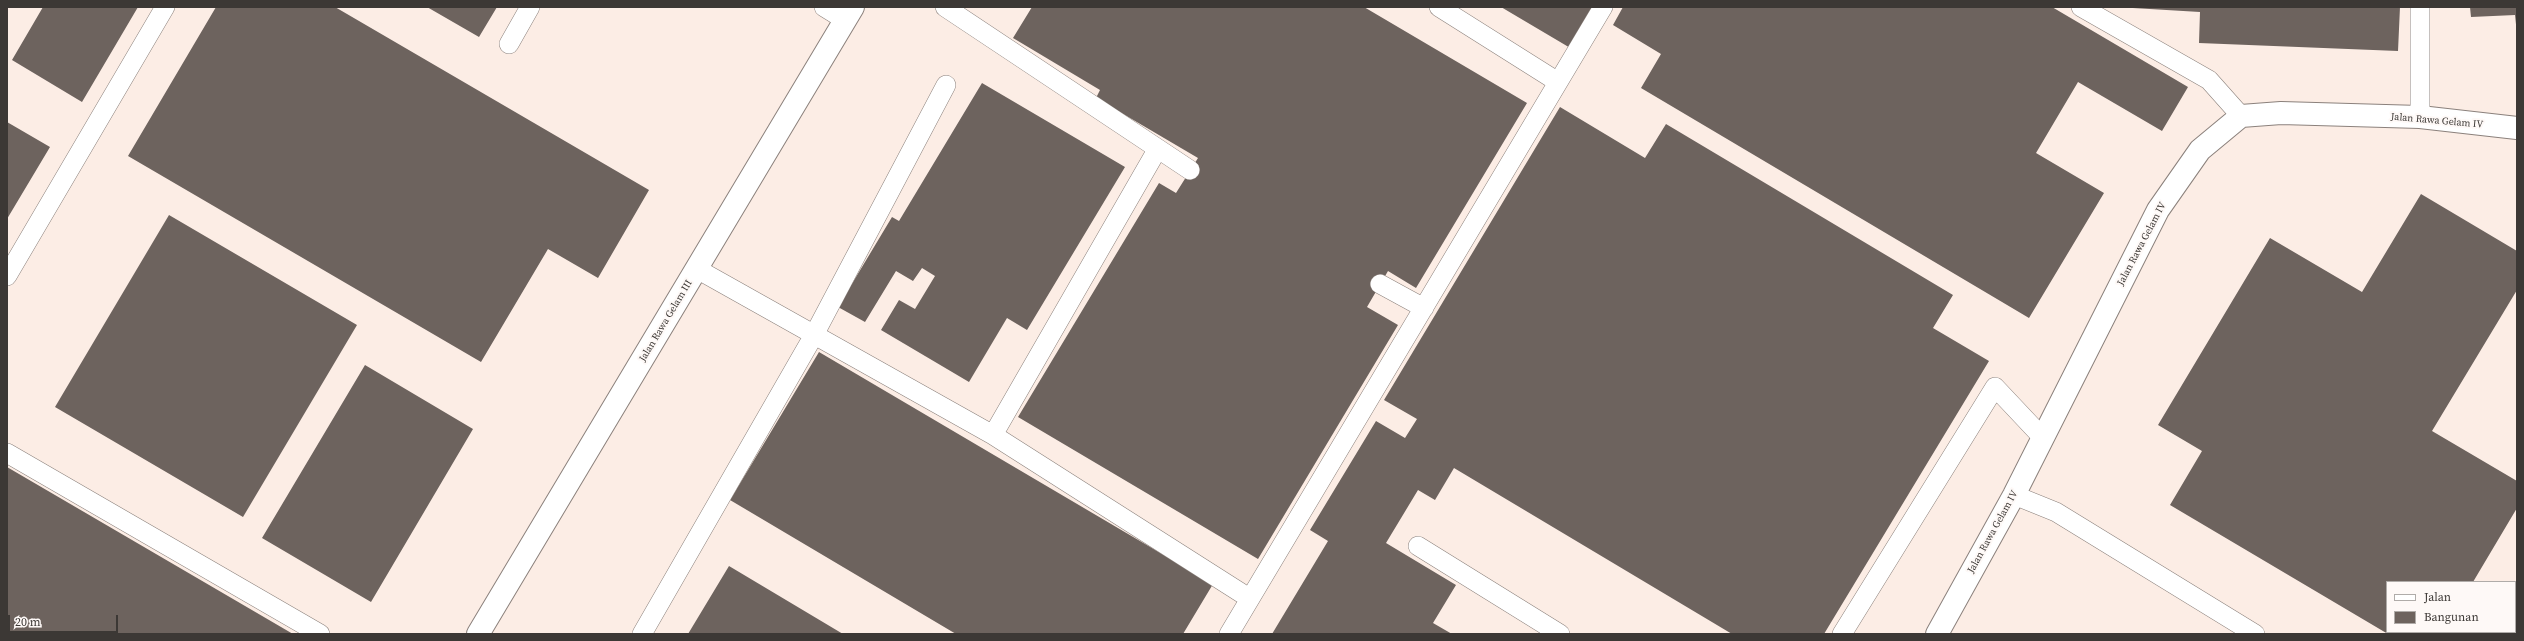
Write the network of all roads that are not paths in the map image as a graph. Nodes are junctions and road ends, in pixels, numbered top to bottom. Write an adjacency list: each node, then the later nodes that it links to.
1 (165, 7): 19 (lane)
2 (530, 7): 10 (lane)
3 (824, 7): 9 (lane)
4 (946, 7): 16 (lane)
5 (1439, 7): 11 (lane)
6 (1603, 7): 11 (lane)
7 (2081, 7): 13 (lane)
8 (2420, 7): 14 (lane)
9 (849, 13): 18 (street, Jalan Rawa Gelam III)
10 (509, 44)
11 (1558, 82): 21 (lane)
12 (946, 85): 22 (lane)
13 (2241, 116): 14 (street, Jalan Rawa Gelam IV); 24 (street, Jalan Rawa Gelam IV)
14 (2420, 117): 15 (street, Jalan Rawa Gelam IV)
15 (2517, 128)
16 (1157, 150): 17 (lane); 23 (lane)
17 (1190, 170)
18 (697, 269): 22 (lane); 30 (street, Jalan Rawa Gelam III)
19 (7, 276)
20 (1380, 284): 21 (lane)
21 (1424, 308): 28 (lane)
22 (814, 334): 23 (lane); 31 (lane)
23 (993, 435): 28 (lane)
24 (2043, 438): 26 (street, Jalan Rawa Gelam IV); 34 (lane)
25 (7, 453): 29 (lane)
26 (2014, 495): 35 (street, Jalan Rawa Gelam IV); 36 (lane)
27 (1418, 546): 33 (lane)
28 (1249, 598): 32 (lane)
29 (320, 634)
30 (478, 634)
31 (642, 634)
32 (1229, 634)
33 (1560, 634)
34 (1842, 634)
35 (1937, 634)
36 (2255, 634)

